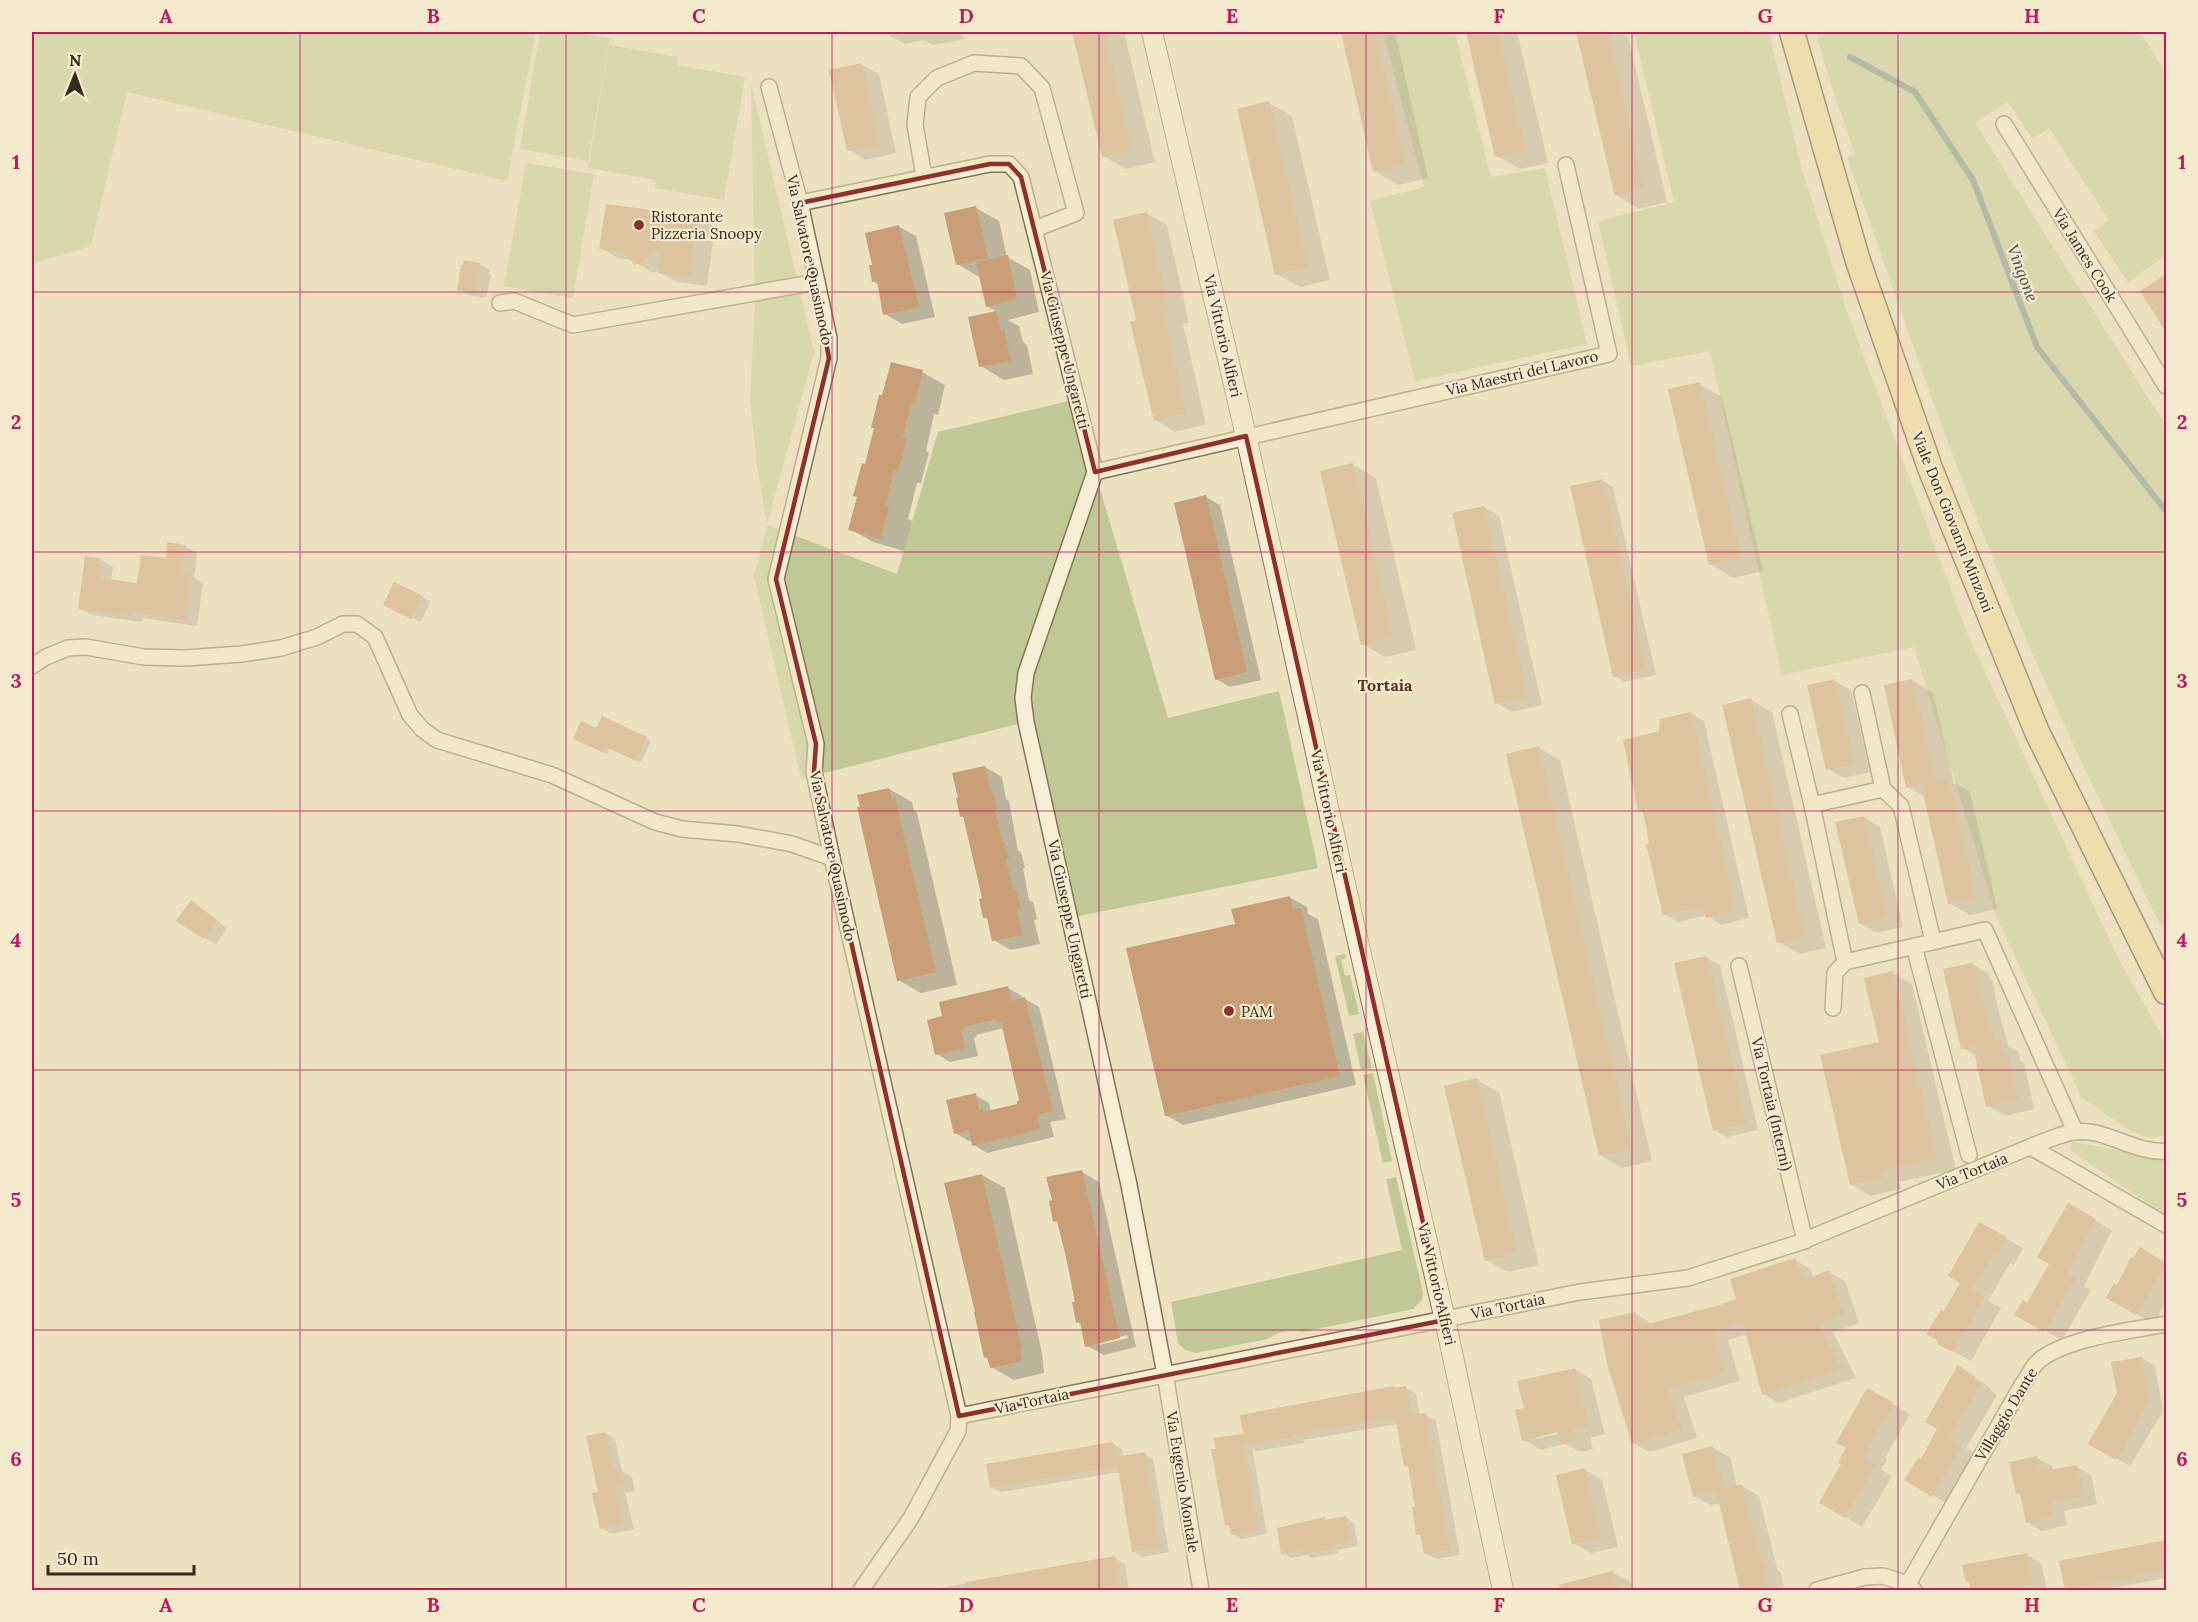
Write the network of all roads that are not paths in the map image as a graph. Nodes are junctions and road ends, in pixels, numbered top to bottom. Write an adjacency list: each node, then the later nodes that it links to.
1 (1152, 32): 12 (street, Via Vittorio Alfieri)
2 (1792, 32): 24 (main road, Viale Don Giovanni Minzoni)
3 (769, 87): 7 (street, Via Salvatore Quasimodo)
4 (2004, 124): 11 (street, Via James Cook)
5 (1566, 165): 12 (street, Via Maestri del Lavoro)
6 (924, 176): 7 (street, Via Giuseppe Ungaretti); 8 (street, Via Giuseppe Ungaretti); 8 (street)
7 (800, 203): 9 (street, Via Salvatore Quasimodo)
8 (1035, 229): 13 (street, Via Giuseppe Ungaretti)
9 (817, 282): 10 (street); 19 (street, Via Salvatore Quasimodo)
10 (500, 303)
11 (2166, 386)
12 (1246, 436): 13 (street); 32 (street, Via Vittorio Alfieri)
13 (1095, 472): 34 (street, Via Giuseppe Ungaretti)
14 (32, 666): 19 (street)
15 (1862, 693): 17 (street)
16 (1790, 714): 18 (street)
17 (1884, 789): 18 (street); 20 (street)
18 (1812, 805): 22 (street)
19 (832, 858): 35 (street, Via Salvatore Quasimodo)
20 (1933, 941): 21 (street); 26 (street)
21 (1914, 946): 22 (street); 29 (street)
22 (1845, 962): 25 (street)
23 (1739, 966): 31 (street, Via Tortaia (Interni))
24 (2166, 992)
25 (1833, 1008)
26 (2075, 1131): 27 (street, Via Tortaia); 28 (street)
27 (2031, 1147): 30 (street); 31 (street, Via Tortaia)
28 (2166, 1151)
29 (1969, 1155)
30 (2166, 1225)
31 (1805, 1241): 32 (street, Via Tortaia)
32 (1445, 1320): 34 (street, Via Tortaia); 39 (street, Via Vittorio Alfieri)
33 (2166, 1324): 36 (street, Villaggio Dante)
34 (1165, 1374): 35 (street, Via Tortaia); 38 (street, Via Eugenio Montale)
35 (959, 1416): 37 (street)
36 (1911, 1587): 40 (street, Villaggio Dante)
37 (861, 1590)
38 (1201, 1590)
39 (1503, 1590)
40 (1817, 1590)

